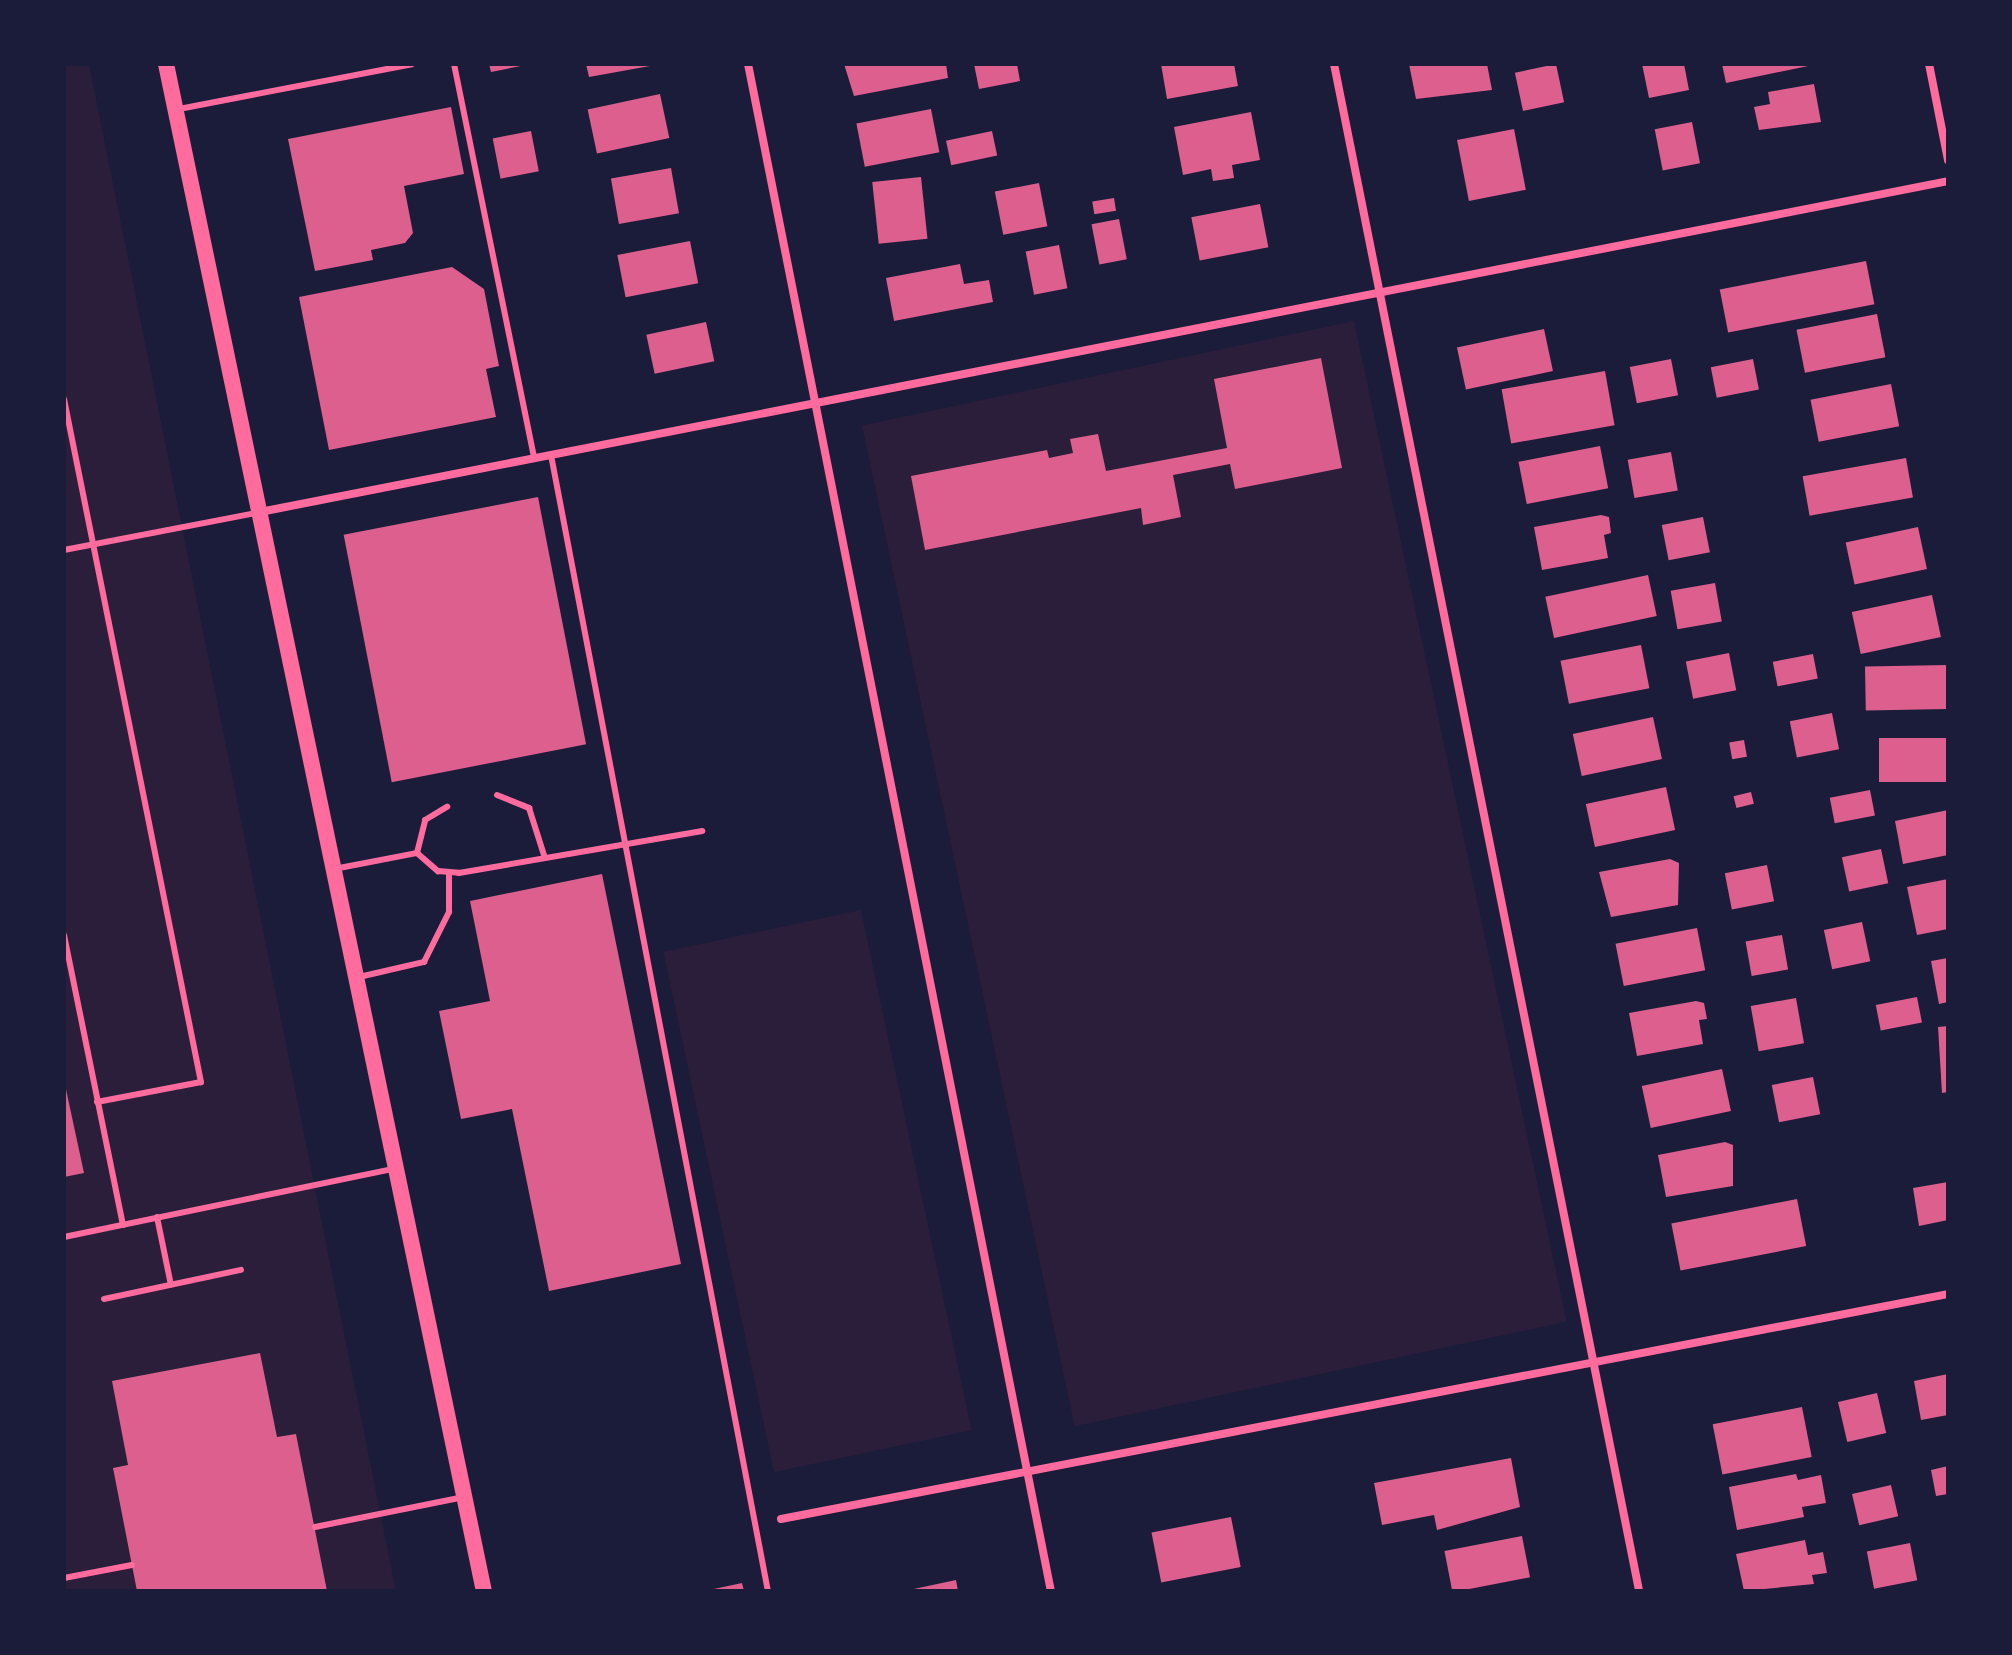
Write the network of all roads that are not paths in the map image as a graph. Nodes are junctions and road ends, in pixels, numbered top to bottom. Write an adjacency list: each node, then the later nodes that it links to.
1 (166, 64): 7 (main road)
2 (412, 64): 7 (lane)
3 (454, 64): 14 (lane)
4 (748, 64): 12 (street)
5 (1334, 64): 10 (street)
6 (1929, 64): 8 (street)
7 (175, 110): 15 (main road)
8 (1948, 160)
9 (1948, 181): 10 (street)
10 (1380, 292): 12 (street); 37 (street)
11 (64, 399): 16 (lane)
12 (816, 403): 13 (street); 38 (street)
13 (551, 455): 14 (street); 21 (lane)
14 (534, 458): 15 (street)
15 (260, 512): 16 (lane); 24 (main road)
16 (95, 544): 17 (lane); 28 (lane)
17 (64, 550)
18 (497, 795): 23 (lane)
19 (447, 807): 22 (lane)
20 (702, 831): 21 (lane)
21 (625, 844): 23 (lane); 45 (lane)
22 (417, 853): 24 (lane); 25 (lane)
23 (545, 858): 25 (lane)
24 (332, 869): 27 (main road)
25 (449, 873): 27 (lane)
26 (64, 935): 28 (lane)
27 (355, 977): 29 (main road)
28 (97, 1102): 31 (lane)
29 (396, 1168): 30 (lane); 39 (main road)
30 (157, 1217): 31 (lane); 34 (lane)
31 (123, 1225): 32 (lane)
32 (64, 1237)
33 (241, 1270): 34 (lane)
34 (171, 1285): 36 (lane)
35 (1948, 1294): 37 (street)
36 (104, 1299)
37 (1593, 1362): 38 (street); 47 (street)
38 (1027, 1470): 40 (street); 46 (street)
39 (464, 1497): 41 (lane); 44 (main road)
40 (781, 1519)
41 (315, 1527)
42 (132, 1565): 43 (lane)
43 (64, 1578)
44 (484, 1591)
45 (768, 1591)
46 (1051, 1591)
47 (1639, 1591)

